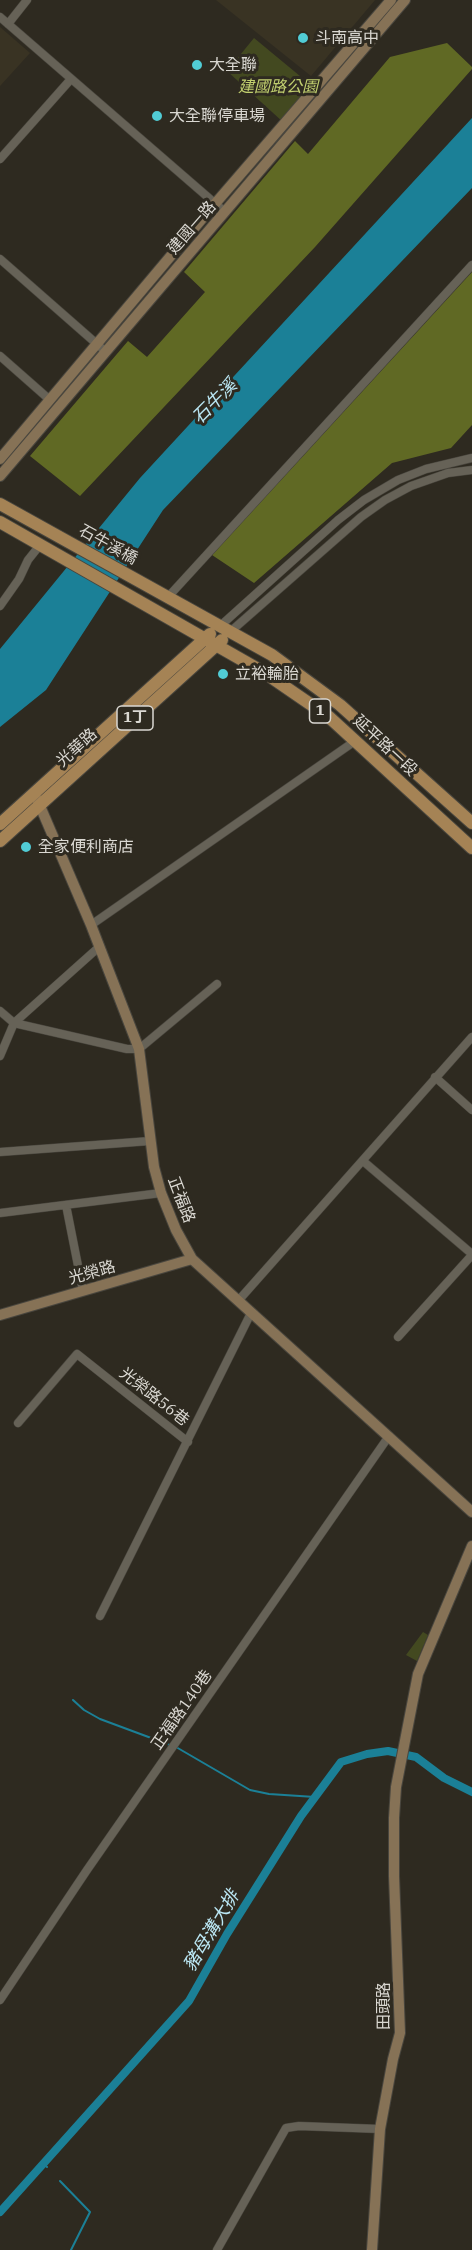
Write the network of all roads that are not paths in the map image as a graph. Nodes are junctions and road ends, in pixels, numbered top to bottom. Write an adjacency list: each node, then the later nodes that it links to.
1 (27, 0): 5 (street)
2 (391, 0): 8 (street, 建國一路)
3 (405, 0): 9 (street, 建國一路)
4 (0, 17): 5 (street)
5 (8, 24): 6 (street)
6 (71, 79): 7 (street); 8 (street)
7 (0, 159)
8 (215, 204): 9 (street); 12 (street, 建國一路)
9 (225, 212): 12 (street, 建國一路)
10 (0, 259): 12 (street)
11 (472, 265): 23 (street)
12 (102, 348): 14 (street, 建國一路); 18 (street, 建國一路)
13 (0, 356): 14 (street)
14 (50, 400): 16 (street, 建國一路)
15 (472, 458): 26 (street)
16 (0, 459)
17 (472, 470): 26 (street)
18 (0, 476)
19 (0, 504): 22 (main road, 石牛溪橋 / 1)
20 (0, 522): 21 (main road, 1)
21 (38, 544): 24 (main road, 石牛溪橋 / 1); 25 (street)
22 (155, 590): 23 (main road, 延平路一段 / 1)
23 (168, 597): 26 (main road, 延平路一段 / 1)
24 (145, 604): 27 (main road, 延平路一段 / 1)
25 (0, 606)
26 (224, 630): 27 (main road, 光華路 / 1丁); 29 (main road, 延平路一段 / 1)
27 (211, 641): 28 (main road, 延平路一段 / 1); 31 (main road, 光華路 / 1丁)
28 (355, 741): 30 (main road, 延平路一段 / 1); 36 (street)
29 (423, 778): 30 (main road); 32 (main road, 延平路一段 / 1)
30 (410, 792): 35 (main road, 延平路一段 / 1)
31 (37, 799): 33 (main road, 光華路 / 1丁); 34 (main road, 光華路 / 1丁); 36 (street, 正福路)
32 (472, 823)
33 (0, 824)
34 (0, 841)
35 (472, 848)
36 (91, 925): 37 (street, 正福路)
37 (99, 947): 40 (street); 42 (street, 正福路)
38 (217, 984): 42 (street)
39 (0, 1011): 40 (street)
40 (14, 1023): 42 (street); 43 (street)
41 (472, 1036): 44 (street)
42 (139, 1049): 46 (street, 正福路)
43 (0, 1056)
44 (435, 1077): 45 (street); 48 (street)
45 (472, 1110)
46 (150, 1141): 47 (street); 49 (street, 正福路)
47 (0, 1152)
48 (363, 1161): 52 (street); 55 (street)
49 (161, 1193): 50 (street); 53 (street, 正福路)
50 (66, 1205): 51 (street); 54 (street)
51 (0, 1213)
52 (472, 1255): 58 (street)
53 (192, 1259): 54 (street, 光榮路); 55 (street, 正福路)
54 (83, 1291): 57 (street, 光榮路)
55 (238, 1301): 56 (street, 正福路)
56 (250, 1313): 60 (street, 正福路); 61 (street)
57 (0, 1315)
58 (398, 1338)
59 (18, 1423): 61 (street, 光榮路56巷)
60 (389, 1436): 62 (street, 正福路); 65 (street, 正福路140巷)
61 (188, 1442): 64 (street, 光榮路56巷)
62 (472, 1512)
63 (472, 1546): 66 (street, 田頭路)
64 (100, 1616)
65 (0, 2000)
66 (380, 2129): 67 (street); 68 (street, 田頭路)
67 (217, 2250)
68 (372, 2250)

